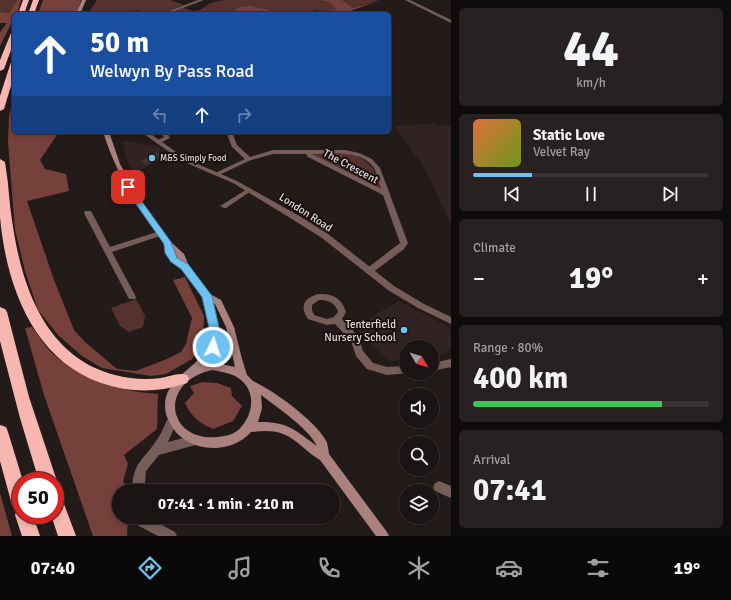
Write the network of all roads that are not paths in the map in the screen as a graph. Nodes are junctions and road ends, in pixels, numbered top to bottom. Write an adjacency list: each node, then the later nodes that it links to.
1 (26, 0): 6 (highway)
2 (36, 0): 7 (highway)
3 (84, 0): 8 (main road)
4 (202, 0): 9 (street)
5 (406, 0): 10 (street)
6 (22, 12)
7 (32, 12)
8 (79, 12)
9 (169, 12)
10 (451, 22)
11 (12, 37): 12 (highway)
12 (0, 69)
13 (12, 70): 14 (highway)
14 (0, 109)
15 (107, 134): 28 (main road)
16 (147, 134): 19 (street, London Road)
17 (165, 134): 19 (street)
18 (231, 134): 21 (street)
19 (158, 142): 23 (street, London Road)
20 (308, 152): 21 (street, The Crescent); 25 (street, The Crescent); 25 (street, The Crescent)
21 (249, 159): 23 (street, The Crescent)
22 (0, 162): 41 (highway)
23 (217, 174): 24 (street, London Road)
24 (249, 190): 26 (street); 30 (street, London Road)
25 (386, 194): 30 (street, The Crescent)
26 (224, 206)
27 (88, 213): 29 (street)
28 (160, 234): 29 (street); 31 (main road)
29 (107, 251): 32 (street)
30 (369, 271): 35 (street, London Road)
31 (207, 296): 39 (main road); 40 (main road)
32 (132, 297)
33 (0, 312): 49 (highway)
34 (337, 320): 38 (street)
35 (451, 321)
36 (451, 363): 37 (street)
37 (439, 366)
38 (399, 370)
39 (191, 372): 40 (main road); 41 (main road)
40 (243, 376): 42 (main road)
41 (182, 379): 43 (main road)
42 (251, 384): 44 (main road); 48 (main road)
43 (173, 419): 46 (main road); 47 (street)
44 (250, 427): 46 (main road); 48 (main road)
45 (0, 432): 50 (highway)
46 (195, 440): 47 (street)
47 (156, 450): 51 (street)
48 (324, 456): 60 (main road)
49 (45, 472)
50 (12, 474)
51 (138, 484)
52 (439, 487): 53 (street)
53 (451, 492)
54 (27, 524): 57 (highway)
55 (63, 524): 58 (highway)
56 (147, 524): 59 (street)
57 (31, 536)
58 (67, 536)
59 (171, 536)
60 (384, 536)

